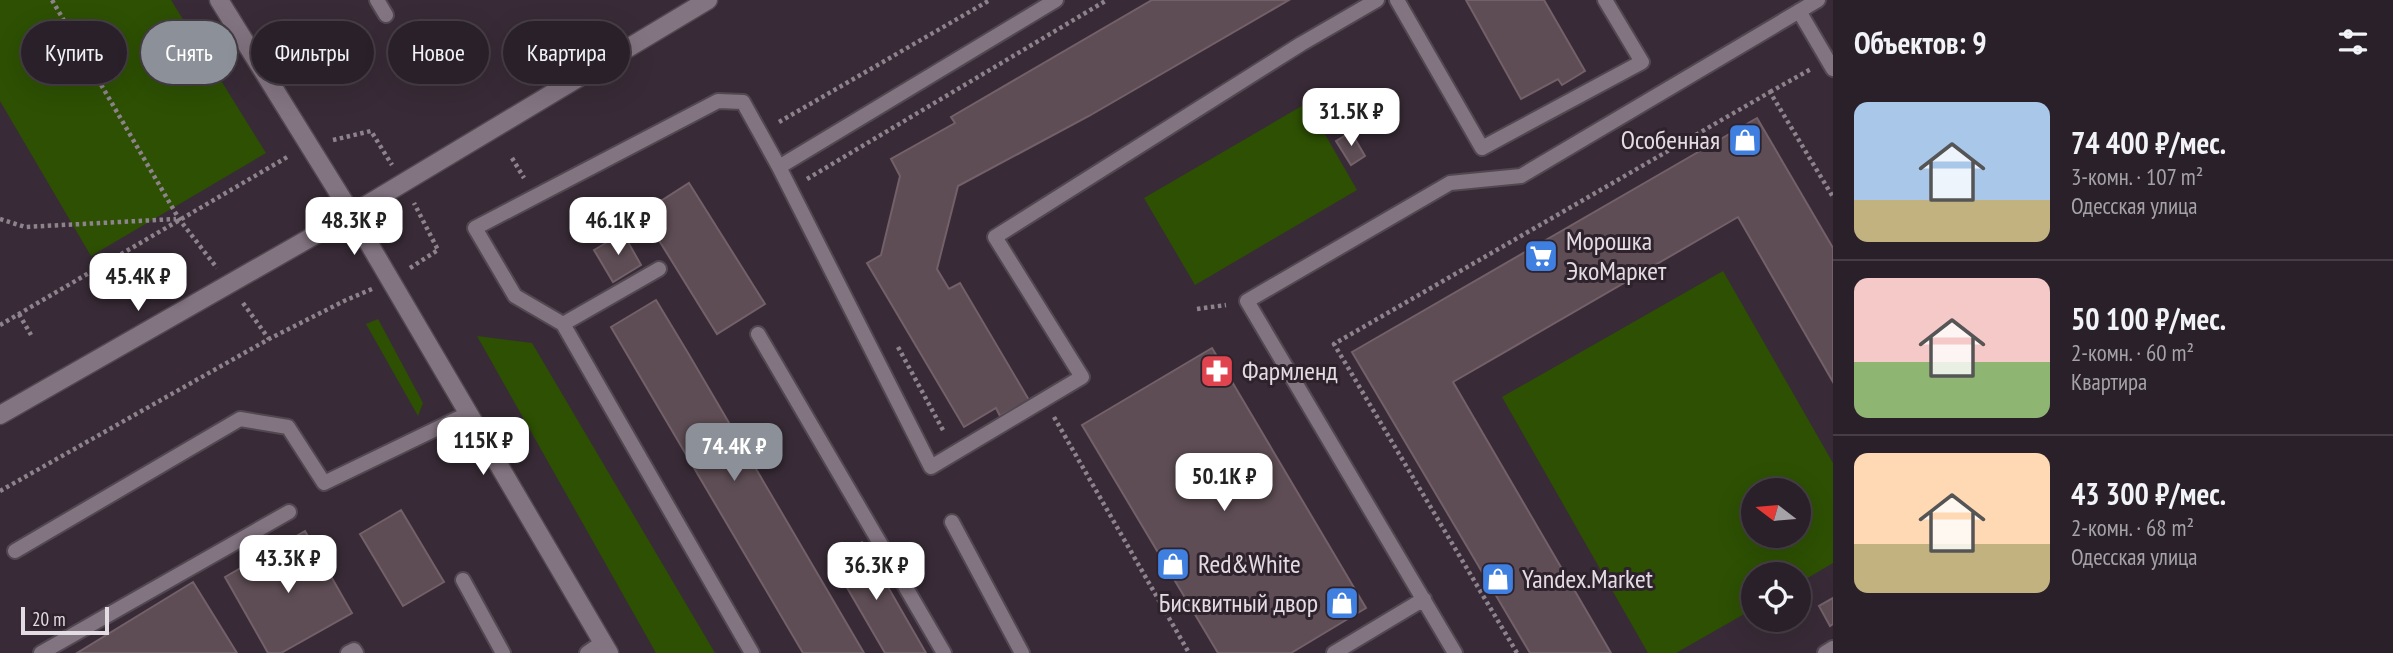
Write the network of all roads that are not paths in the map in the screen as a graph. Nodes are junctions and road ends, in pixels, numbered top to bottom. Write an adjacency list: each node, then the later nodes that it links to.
1 (219, 0): 13 (street)
2 (377, 0): 10 (lane)
3 (1056, 0): 12 (lane)
4 (1377, 0): 12 (lane)
5 (1397, 0): 6 (lane)
6 (1605, 0)
7 (1818, 0): 9 (lane)
8 (696, 3): 13 (street)
9 (1799, 11): 11 (lane); 23 (lane)
10 (387, 15)
11 (1830, 64)
12 (779, 167): 15 (lane)
13 (351, 213): 17 (street); 18 (street)
14 (659, 269): 15 (lane)
15 (563, 324): 31 (lane)
16 (758, 334): 32 (lane)
17 (469, 413): 21 (lane); 24 (street)
18 (0, 415)
19 (289, 512): 26 (lane)
20 (953, 522): 33 (lane)
21 (15, 551)
22 (463, 580): 29 (lane)
23 (1424, 599): 34 (lane); 35 (lane)
24 (606, 648): 30 (lane)
25 (1833, 648): 36 (lane)
26 (41, 653)
27 (348, 653): 28 (lane)
28 (356, 653)
29 (503, 653)
30 (587, 653)
31 (752, 653)
32 (944, 653)
33 (1022, 653)
34 (1334, 653)
35 (1455, 653)
36 (1825, 653)

